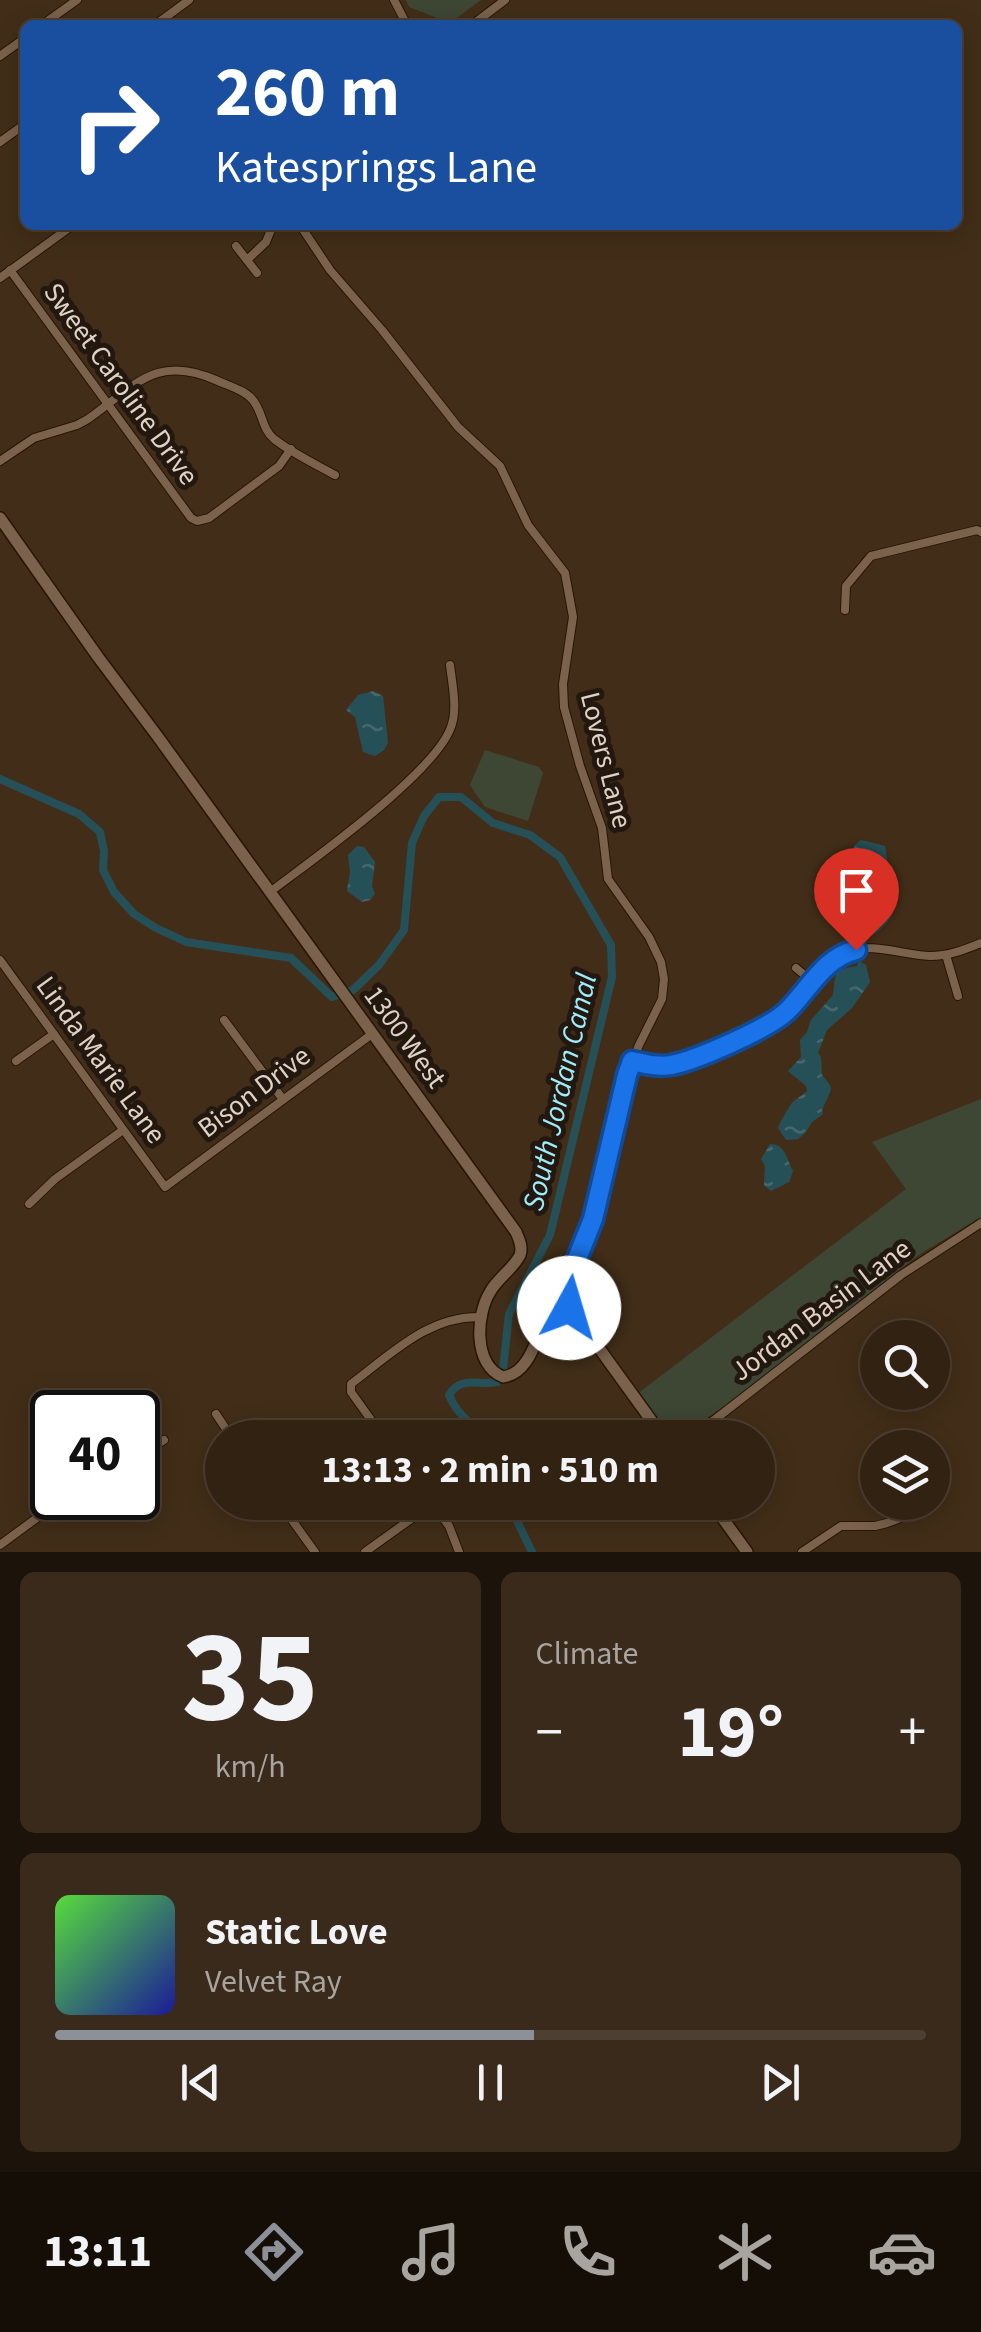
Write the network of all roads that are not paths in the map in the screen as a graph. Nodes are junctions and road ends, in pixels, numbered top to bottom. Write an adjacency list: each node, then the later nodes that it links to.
1 (189, 0): 5 (street)
2 (505, 0): 6 (street)
3 (74, 1): 4 (street)
4 (49, 20)
5 (162, 20)
6 (479, 20)
7 (66, 230): 12 (street)
8 (272, 230): 11 (street)
9 (303, 230): 34 (street, Lovers Lane)
10 (236, 246): 11 (street)
11 (247, 260): 13 (street)
12 (10, 270): 14 (street); 15 (street, Sweet Caroline Drive)
13 (257, 273)
14 (0, 278)
15 (108, 405): 16 (street); 16 (street, Sweet Caroline Drive); 17 (street)
16 (291, 449): 18 (street)
17 (0, 461)
18 (334, 474)
19 (0, 518): 23 (street, 1300 West)
20 (981, 532): 21 (street)
21 (845, 610)
22 (450, 665): 23 (street)
23 (270, 892): 32 (street, 1300 West)
24 (981, 943): 25 (street)
25 (946, 955): 28 (street); 29 (street)
26 (0, 960): 31 (street, Linda Marie Lane)
27 (796, 968): 28 (street)
28 (812, 981): 34 (street)
29 (958, 996)
30 (224, 1020): 35 (street)
31 (54, 1034): 33 (street); 36 (street, Linda Marie Lane)
32 (372, 1034): 35 (street, Bison Drive); 41 (street, 1300 West)
33 (16, 1061)
34 (632, 1061): 40 (street, Lovers Lane)
35 (282, 1098): 37 (street, Bison Drive)
36 (124, 1130): 37 (street, Linda Marie Lane); 38 (street)
37 (165, 1187)
38 (30, 1204)
39 (981, 1224): 46 (street, Jordan Basin Lane)
40 (560, 1306): 41 (street); 45 (street)
41 (481, 1317): 44 (street)
42 (216, 1414): 43 (street)
43 (220, 1420)
44 (371, 1420)
45 (648, 1420)
46 (713, 1420)
47 (164, 1440): 48 (street)
48 (160, 1442)
49 (33, 1520): 55 (street)
50 (291, 1520): 56 (street)
51 (408, 1520): 57 (street)
52 (445, 1520): 58 (street)
53 (725, 1520): 59 (street)
54 (898, 1520): 60 (street)
55 (0, 1544)
56 (310, 1550)
57 (364, 1552)
58 (459, 1552)
59 (747, 1552)
60 (802, 1552)

